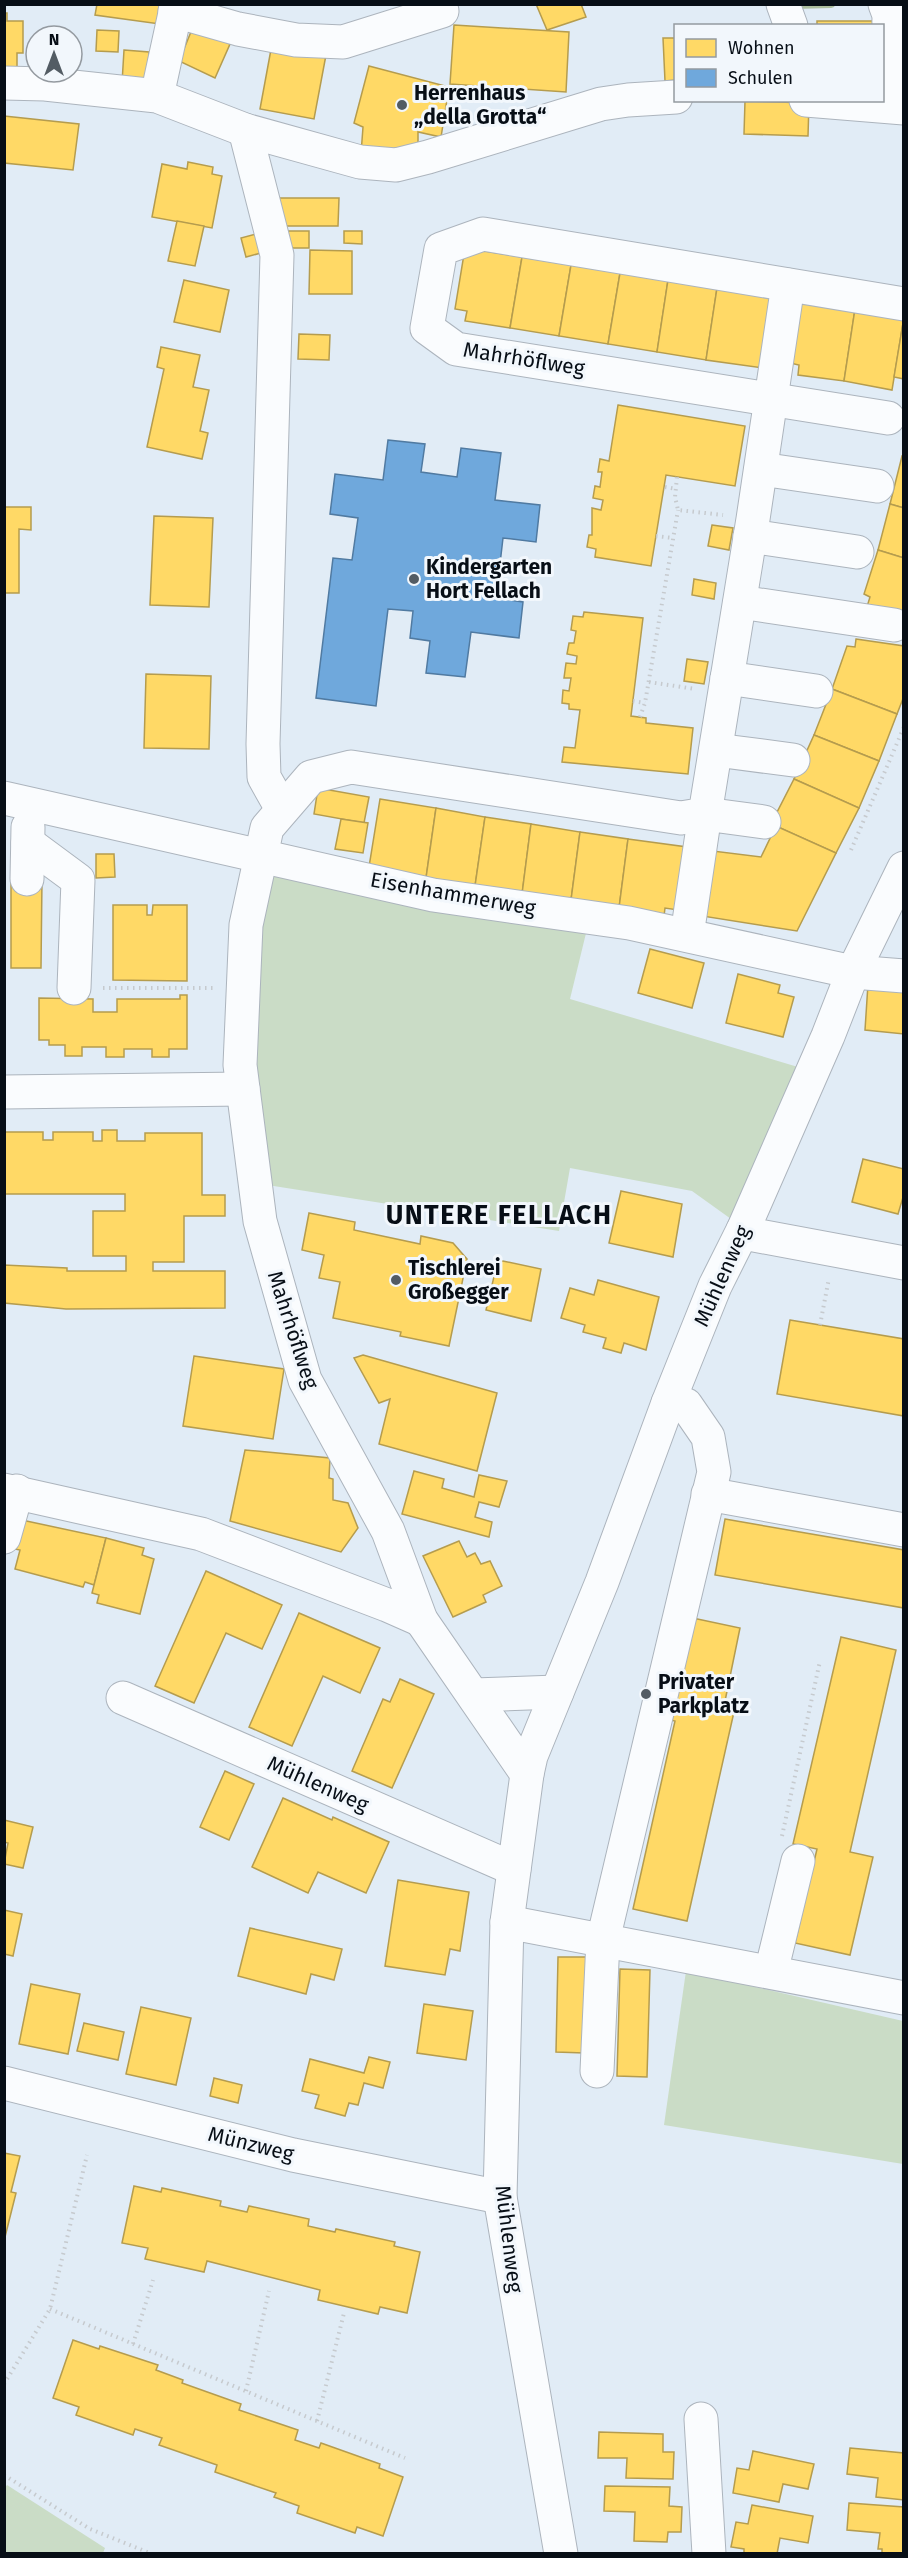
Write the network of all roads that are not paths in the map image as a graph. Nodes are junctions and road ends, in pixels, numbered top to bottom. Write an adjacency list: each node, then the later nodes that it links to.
1 (176, 8): 3 (street); 5 (street)
2 (887, 10): 8 (street)
3 (442, 11)
4 (4, 83): 5 (street)
5 (157, 96): 9 (street)
6 (674, 97): 9 (street)
7 (827, 102): 8 (street)
8 (896, 107)
9 (245, 130): 25 (street)
10 (788, 285): 11 (street, Mahrhöflweg); 12 (street); 12 (street, Mahrhöflweg)
11 (903, 304)
12 (772, 398): 13 (street, Mahrhöflweg); 14 (street)
13 (888, 418)
14 (761, 469): 15 (street); 16 (street)
15 (877, 486)
16 (752, 527): 17 (street); 18 (street)
17 (857, 552)
18 (740, 602): 19 (street); 20 (street)
19 (894, 625)
20 (726, 686): 21 (street); 22 (street)
21 (816, 691)
22 (716, 750): 23 (street); 26 (street)
23 (793, 760)
24 (16, 801): 28 (street, Eisenhammerweg); 29 (street)
25 (282, 809): 26 (street, Mahrhöflweg); 28 (street, Mahrhöflweg)
26 (705, 814): 27 (street, Mahrhöflweg); 31 (street)
27 (764, 822)
28 (261, 856): 31 (street, Eisenhammerweg); 35 (street, Mahrhöflweg)
29 (22, 860): 34 (street)
30 (903, 868): 32 (street, Mühlenweg)
31 (687, 935): 32 (street, Eisenhammerweg)
32 (853, 972): 33 (street, Eisenhammerweg); 37 (street, Mühlenweg)
33 (903, 976)
34 (74, 988)
35 (243, 1089): 36 (street); 44 (street, Mahrhöflweg)
36 (4, 1092)
37 (743, 1230): 38 (street); 39 (street, Mühlenweg)
38 (903, 1263)
39 (668, 1403): 41 (street); 45 (street, Mühlenweg)
40 (11, 1490): 43 (street); 44 (street)
41 (708, 1494): 42 (street); 52 (street)
42 (903, 1530)
43 (4, 1537)
44 (422, 1620): 46 (street, Mahrhöflweg)
45 (556, 1692): 46 (street); 48 (street, Mühlenweg)
46 (474, 1695): 48 (street, Mahrhöflweg)
47 (123, 1698): 50 (street, Mühlenweg)
48 (527, 1774): 50 (street, Mühlenweg)
49 (798, 1861): 53 (street)
50 (514, 1869): 51 (street, Mühlenweg)
51 (507, 1922): 52 (street); 57 (street, Mühlenweg)
52 (603, 1940): 53 (street); 55 (street)
53 (771, 1972): 54 (street)
54 (903, 1998)
55 (597, 2071)
56 (4, 2083): 57 (street, Münzweg)
57 (500, 2197): 59 (street, Mühlenweg)
58 (701, 2419): 60 (street)
59 (561, 2553)
60 (710, 2553)

